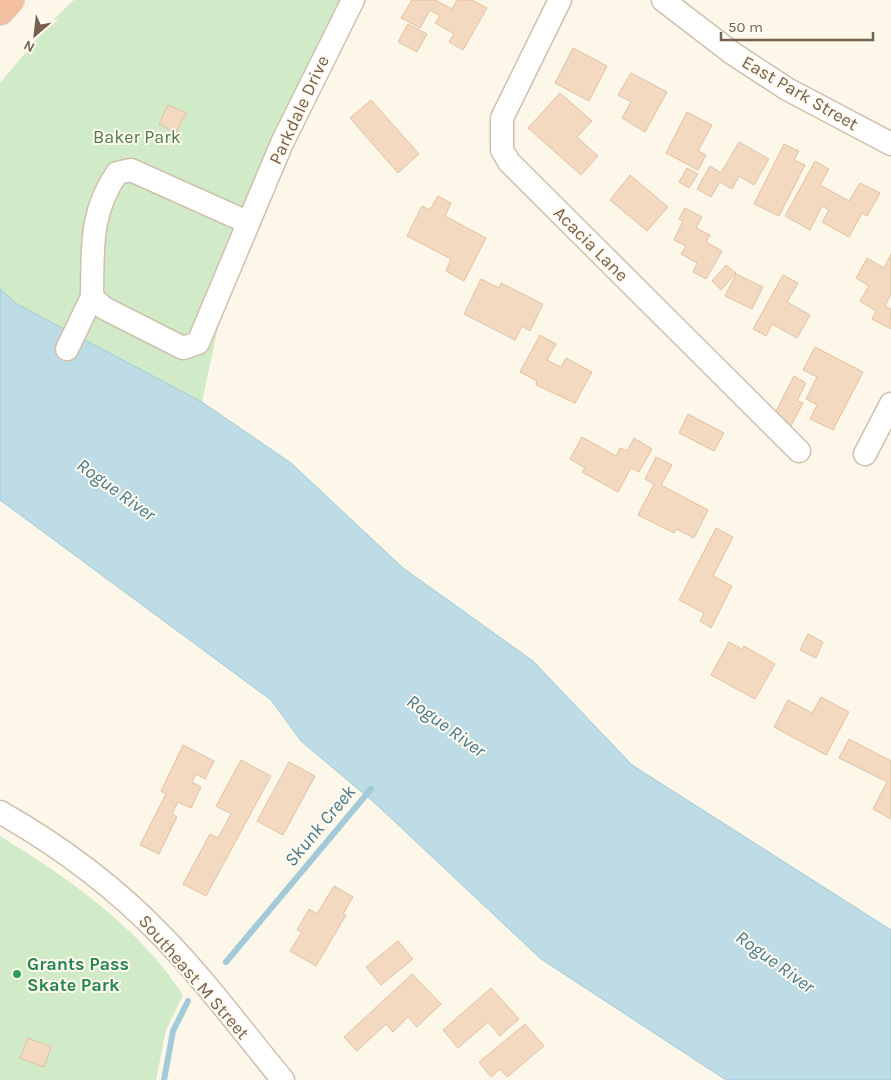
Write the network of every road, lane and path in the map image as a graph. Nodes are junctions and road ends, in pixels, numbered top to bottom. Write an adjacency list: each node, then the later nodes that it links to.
1 (10, 0): 5 (highway)
2 (353, 0): 7 (street, Parkdale Drive)
3 (560, 0): 11 (street, Acacia Lane)
4 (664, 0): 6 (street, East Park Street)
5 (0, 11)
6 (891, 144)
7 (247, 222): 8 (street, Parkdale Drive); 8 (street)
8 (92, 297): 9 (street)
9 (67, 349)
10 (891, 404): 12 (street)
11 (799, 451)
12 (864, 454)
13 (0, 812): 14 (street, Southeast M Street)
14 (283, 1080)

